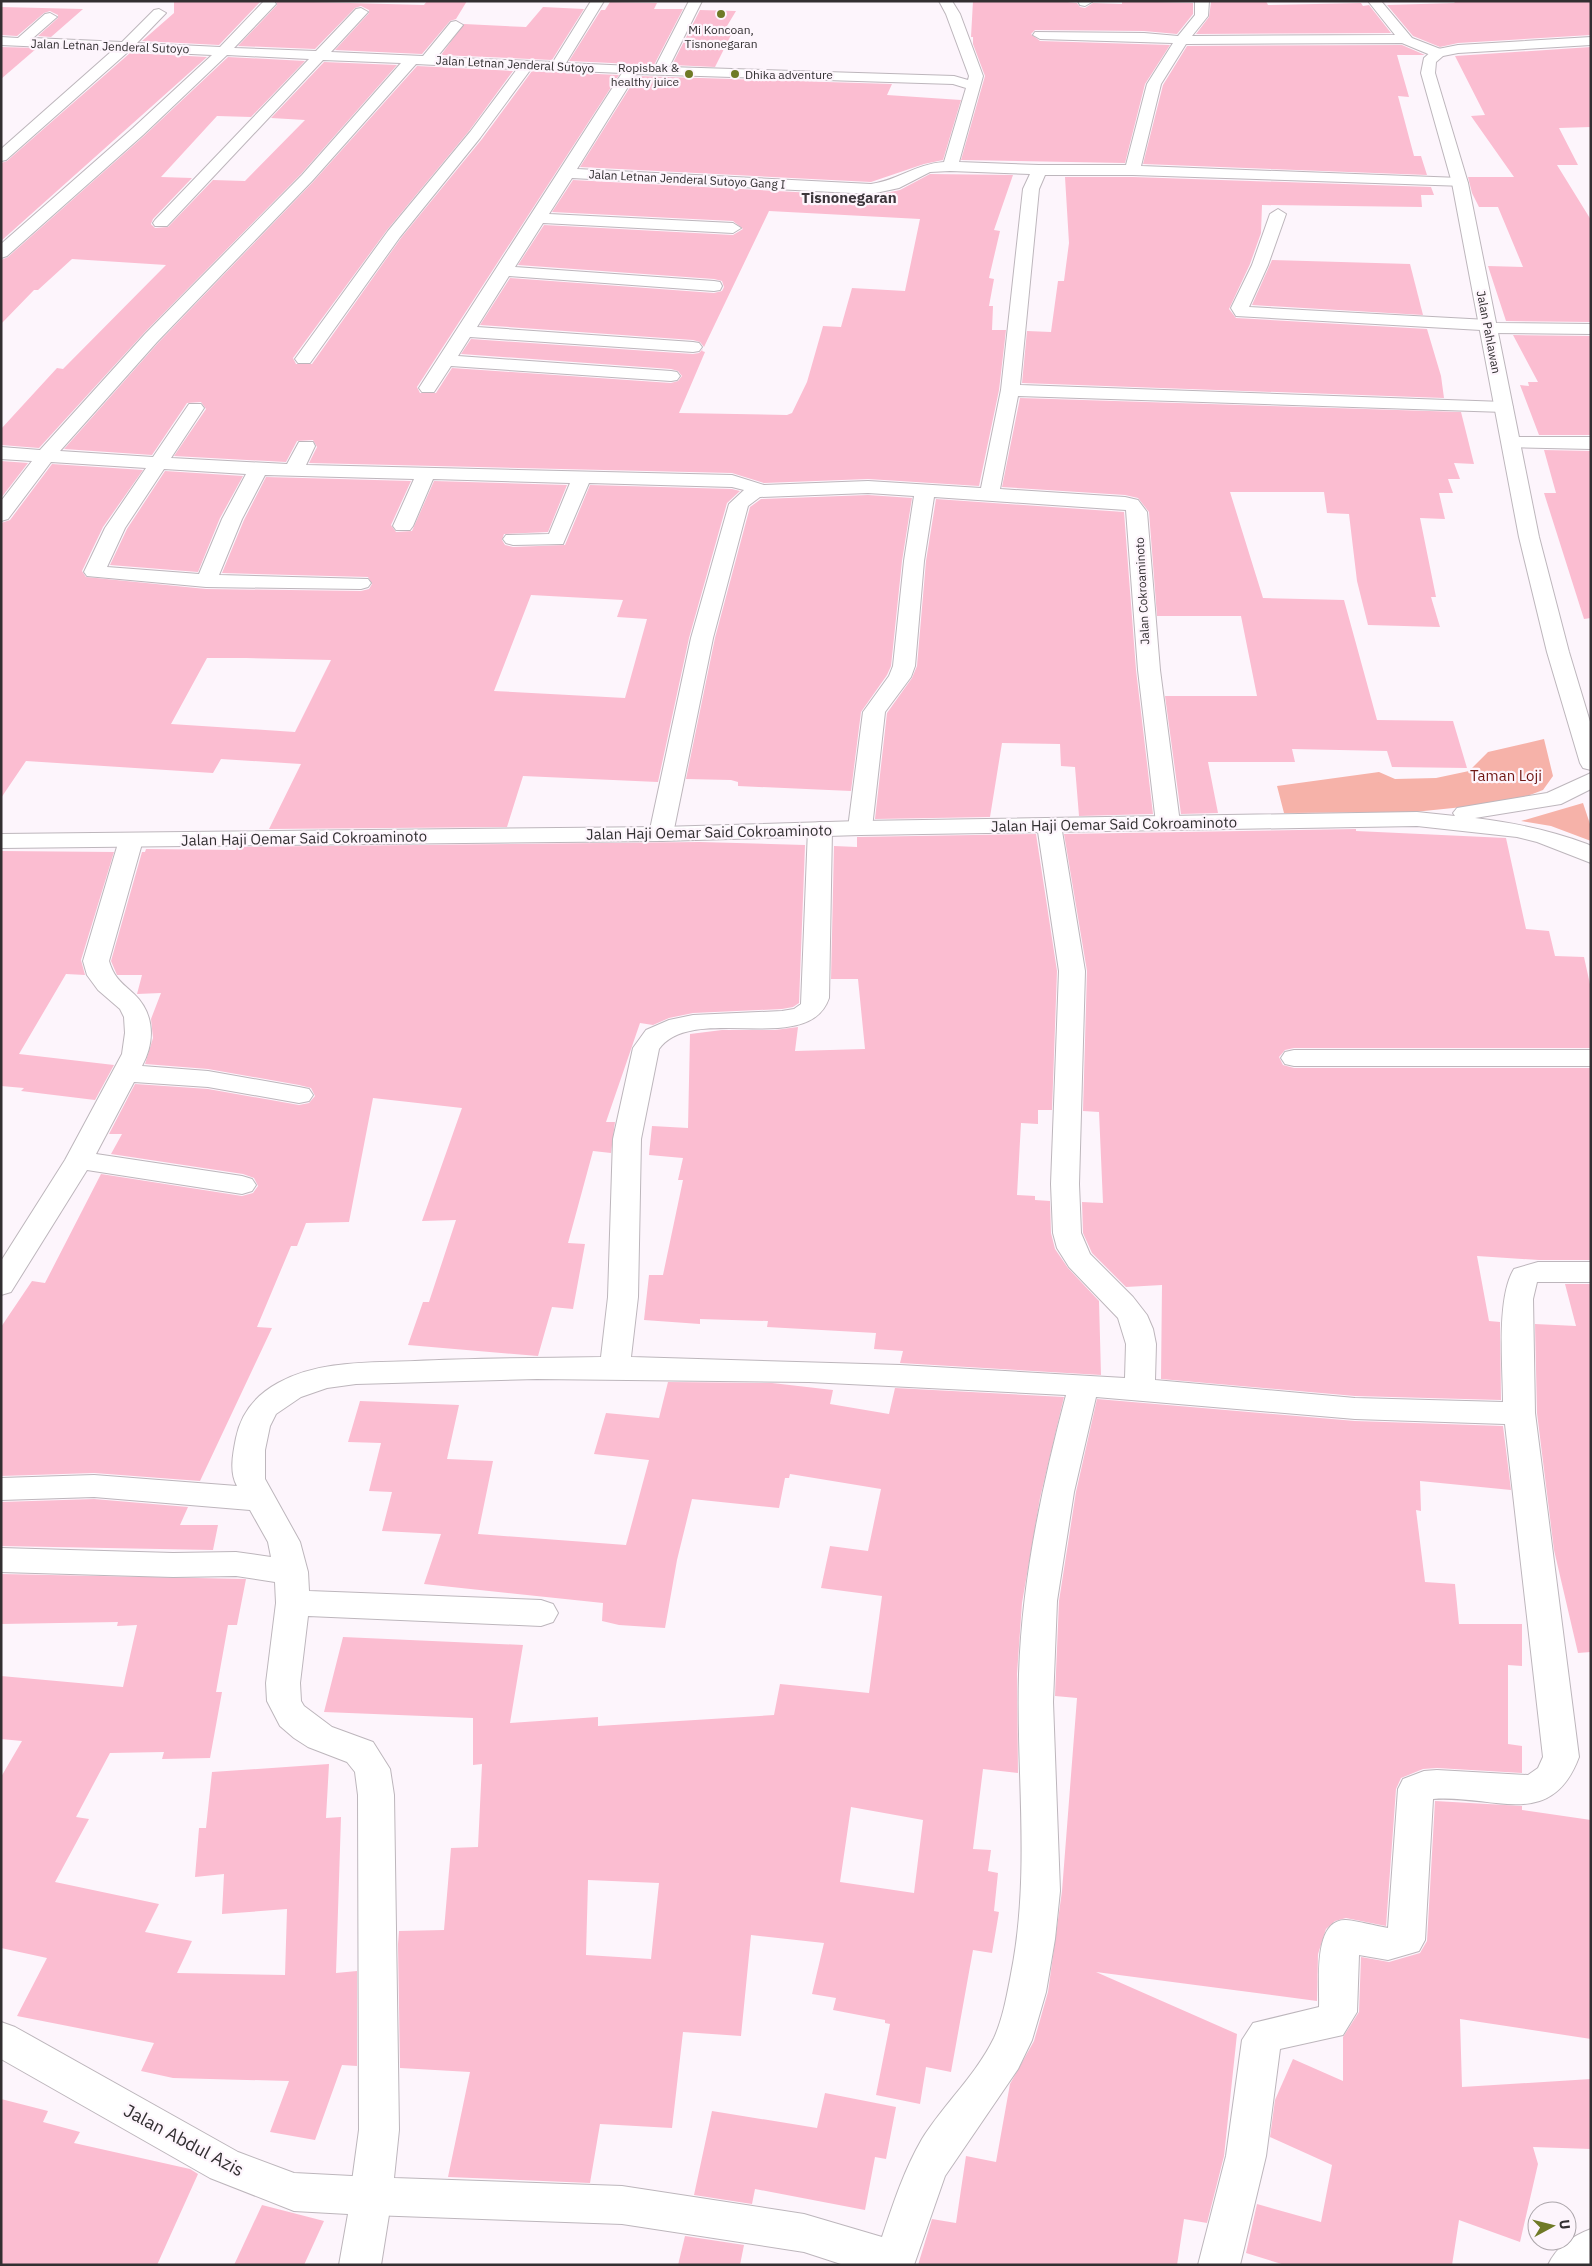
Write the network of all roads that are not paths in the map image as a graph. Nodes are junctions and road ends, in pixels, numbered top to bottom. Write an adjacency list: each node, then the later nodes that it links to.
1 (598, 1): 23 (street)
2 (696, 1): 25 (street)
3 (945, 1): 26 (street)
4 (1202, 1): 12 (street)
5 (1374, 1): 16 (street)
6 (269, 4): 19 (street)
7 (361, 12): 18 (street)
8 (159, 13): 17 (street)
9 (50, 17): 15 (street)
10 (456, 25): 21 (street)
11 (1040, 35): 12 (street)
12 (1182, 40): 16 (street); 30 (street)
13 (1, 41): 15 (street, Jalan Letnan Jenderal Sutoyo)
14 (1591, 41): 20 (street)
15 (21, 42): 17 (street, Jalan Letnan Jenderal Sutoyo)
16 (1409, 42): 20 (street)
17 (126, 46): 19 (street, Jalan Letnan Jenderal Sutoyo); 27 (street)
18 (327, 49): 19 (street, Jalan Letnan Jenderal Sutoyo); 21 (street, Jalan Letnan Jenderal Sutoyo); 35 (street)
19 (226, 50): 37 (street)
20 (1438, 53): 32 (street, Jalan Pahlawan)
21 (427, 57): 22 (street, Jalan Letnan Jenderal Sutoyo); 55 (street)
22 (528, 65): 23 (street, Jalan Letnan Jenderal Sutoyo); 44 (street)
23 (556, 66): 24 (street, Jalan Letnan Jenderal Sutoyo)
24 (632, 69): 25 (street, Jalan Letnan Jenderal Sutoyo); 31 (street)
25 (660, 71): 26 (street, Jalan Letnan Jenderal Sutoyo)
26 (974, 86): 28 (street)
27 (1, 157)
28 (950, 166): 29 (street, Jalan Letnan Jenderal Sutoyo Gang I); 31 (street, Jalan Letnan Jenderal Sutoyo Gang I)
29 (1039, 170): 30 (street, Jalan Letnan Jenderal Sutoyo Gang I); 48 (street)
30 (1132, 170): 32 (street, Jalan Letnan Jenderal Sutoyo Gang I)
31 (569, 173): 34 (street)
32 (1460, 183): 40 (street, Jalan Pahlawan)
33 (1278, 214): 40 (street)
34 (537, 218): 36 (street); 38 (street)
35 (161, 223)
36 (732, 228)
37 (1, 253)
38 (504, 271): 39 (street); 42 (street)
39 (714, 286)
40 (1488, 326): 41 (street); 49 (street, Jalan Pahlawan)
41 (1591, 329)
42 (465, 331): 43 (street); 45 (street)
43 (693, 347)
44 (304, 359)
45 (446, 360): 46 (street); 47 (street)
46 (671, 376)
47 (428, 388)
48 (1010, 390): 49 (street); 63 (street)
49 (1504, 407): 51 (street, Jalan Pahlawan)
50 (195, 408): 56 (street)
51 (1511, 443): 52 (street); 69 (street, Jalan Pahlawan)
52 (1591, 443)
53 (306, 446): 58 (street)
54 (1, 452): 55 (street)
55 (46, 455): 56 (street); 64 (street)
56 (158, 463): 57 (street); 67 (street)
57 (258, 469): 58 (street); 67 (street)
58 (294, 470): 59 (street)
59 (426, 473): 60 (street); 65 (street)
60 (582, 477): 62 (street); 66 (street)
61 (925, 490): 62 (street, Jalan Cokroaminoto); 63 (street, Jalan Cokroaminoto); 74 (street)
62 (761, 491): 76 (street)
63 (990, 493): 72 (street, Jalan Cokroaminoto)
64 (1, 515)
65 (404, 526)
66 (513, 539)
67 (206, 581): 68 (street)
68 (361, 583)
69 (1591, 763)
70 (1591, 780): 71 (street)
71 (1417, 820): 72 (street, Jalan Haji Oemar Said Cokroaminoto); 79 (street)
72 (1168, 822): 73 (street, Jalan Haji Oemar Said Cokroaminoto)
73 (1048, 825): 74 (street, Jalan Haji Oemar Said Cokroaminoto); 90 (street)
74 (860, 828): 75 (street, Jalan Haji Oemar Said Cokroaminoto)
75 (820, 829): 76 (street, Jalan Haji Oemar Said Cokroaminoto); 88 (street)
76 (661, 834): 77 (street, Jalan Haji Oemar Said Cokroaminoto)
77 (130, 840): 78 (street, Jalan Haji Oemar Said Cokroaminoto); 82 (street)
78 (1, 841)
79 (1591, 856)
80 (1294, 1058): 81 (street)
81 (1591, 1058)
82 (124, 1073): 83 (street); 84 (street)
83 (299, 1095)
84 (79, 1160): 85 (street); 87 (street)
85 (242, 1185)
86 (1591, 1272): 91 (street)
87 (1, 1285)
88 (615, 1368): 89 (street); 93 (street)
89 (1084, 1385): 90 (street); 100 (street)
90 (1139, 1390): 91 (street)
91 (1519, 1413): 102 (street)
92 (1, 1489): 93 (street)
93 (261, 1499): 95 (street)
94 (1, 1560): 95 (street)
95 (292, 1588): 96 (street); 98 (street)
96 (541, 1613)
97 (1, 2039): 98 (street, Jalan Abdul Azis)
98 (371, 2196): 100 (street, Jalan Abdul Azis); 101 (street)
99 (1591, 2248): 103 (street)
100 (904, 2263)
101 (360, 2265)
102 (1219, 2265)
103 (1569, 2265)

